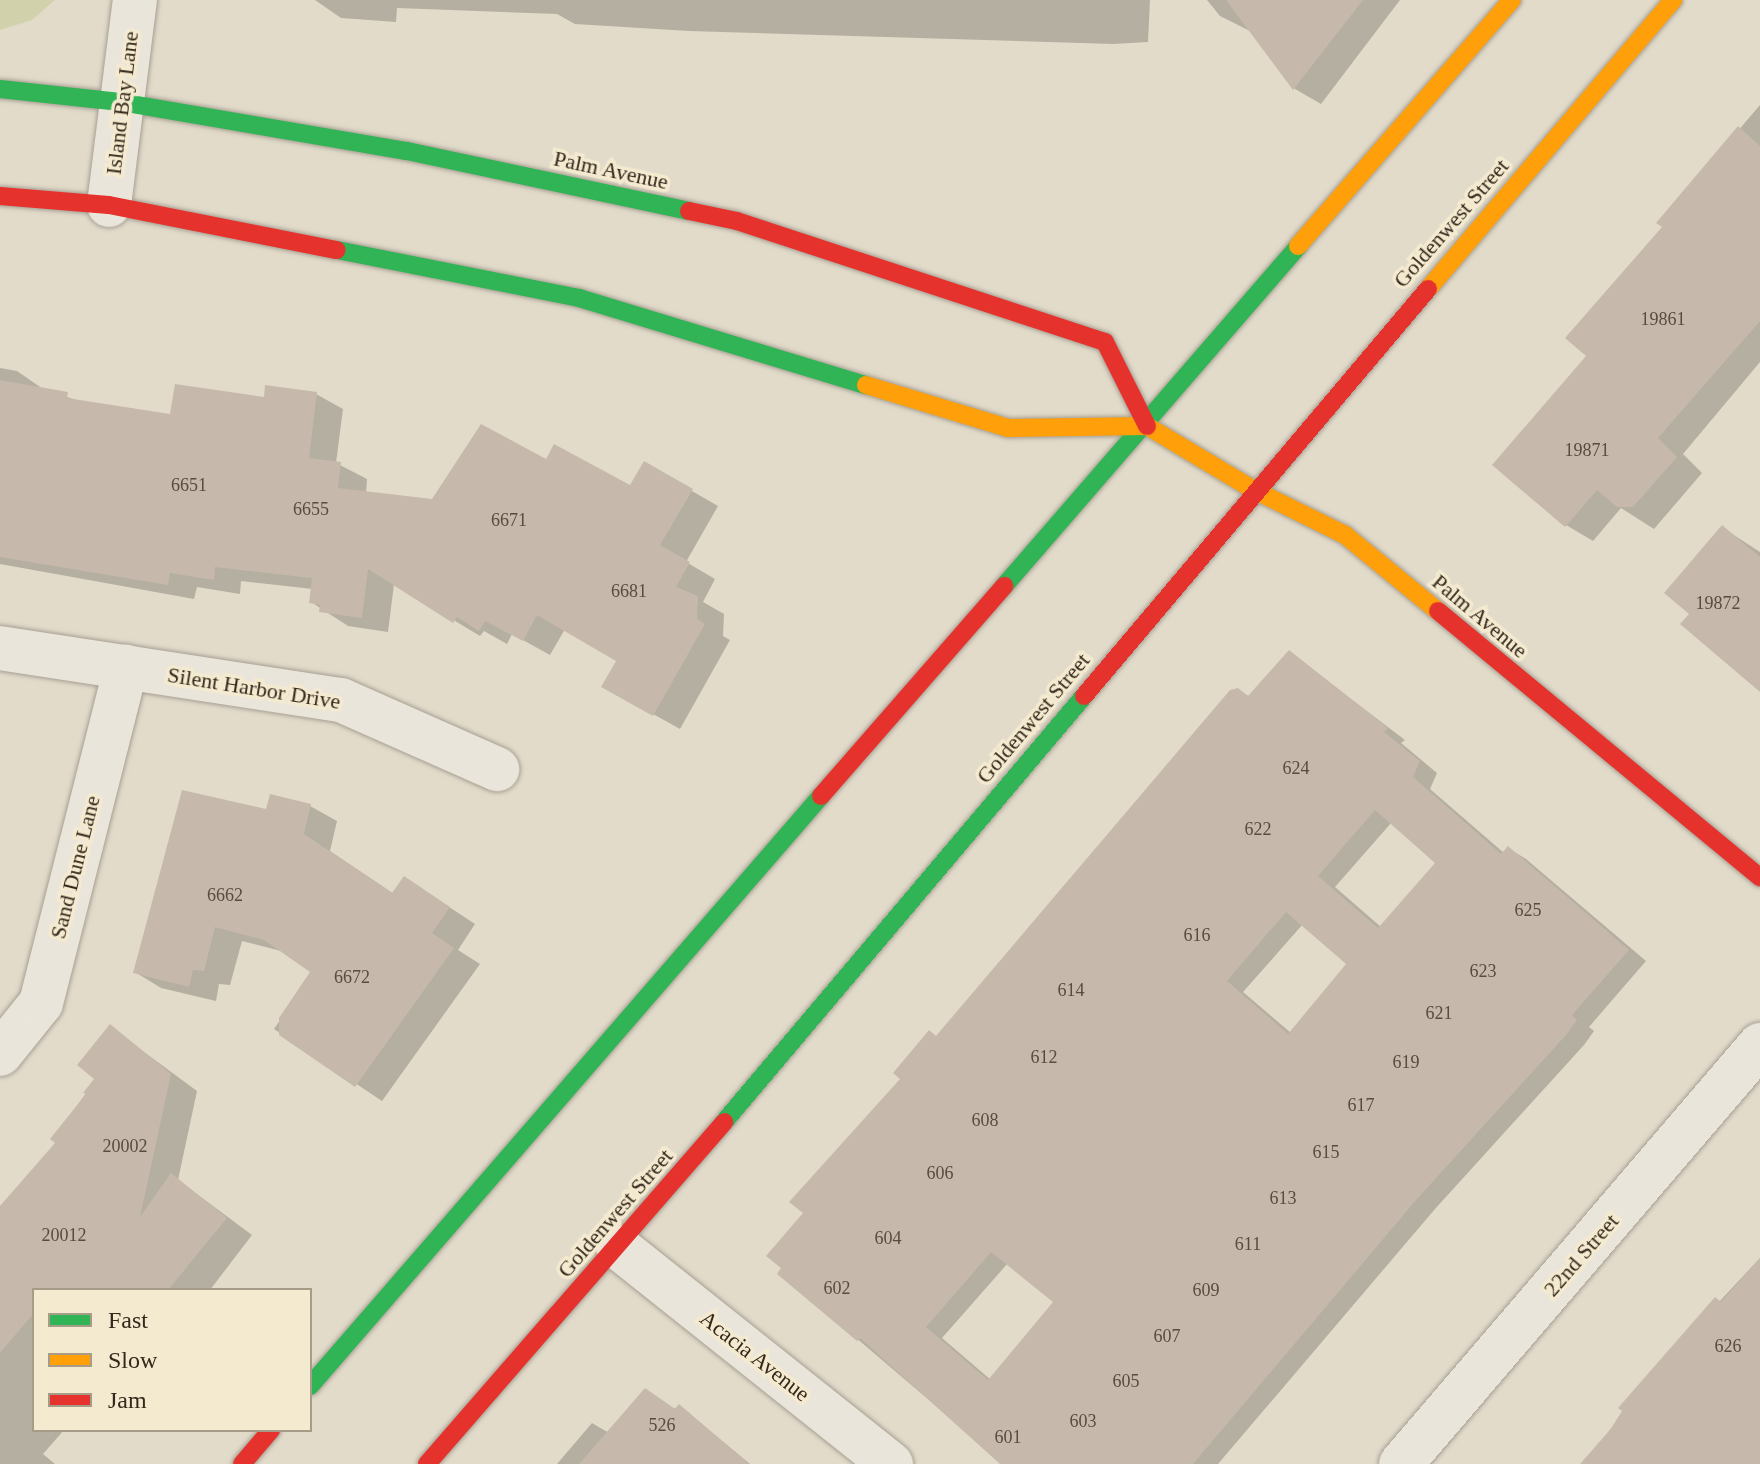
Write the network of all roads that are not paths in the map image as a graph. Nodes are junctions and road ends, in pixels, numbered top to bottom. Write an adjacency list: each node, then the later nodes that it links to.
1 (135, 0): 5 (street, Island Bay Lane)
2 (1512, 0): 8 (main road)
3 (1673, 0): 9 (main road, Goldenwest Street)
4 (0, 89): 5 (main road, Palm Avenue)
5 (120, 102): 7 (street, Island Bay Lane); 8 (main road, Palm Avenue)
6 (0, 196): 7 (main road)
7 (109, 205): 8 (main road)
8 (1147, 426): 9 (main road, Palm Avenue); 17 (main road)
9 (1254, 490): 13 (main road, Palm Avenue); 16 (main road, Goldenwest Street)
10 (0, 648): 11 (street, Silent Harbor Drive)
11 (126, 667): 12 (street, Silent Harbor Drive); 15 (street, Sand Dune Lane)
12 (497, 769)
13 (1760, 877)
14 (1760, 1045): 22 (street, 22nd Street)
15 (0, 1054)
16 (618, 1247): 20 (main road, Goldenwest Street); 21 (street, Acacia Avenue)
17 (312, 1384)
18 (269, 1432): 19 (main road)
19 (242, 1464)
20 (427, 1464)
21 (891, 1464)
22 (1401, 1464)

